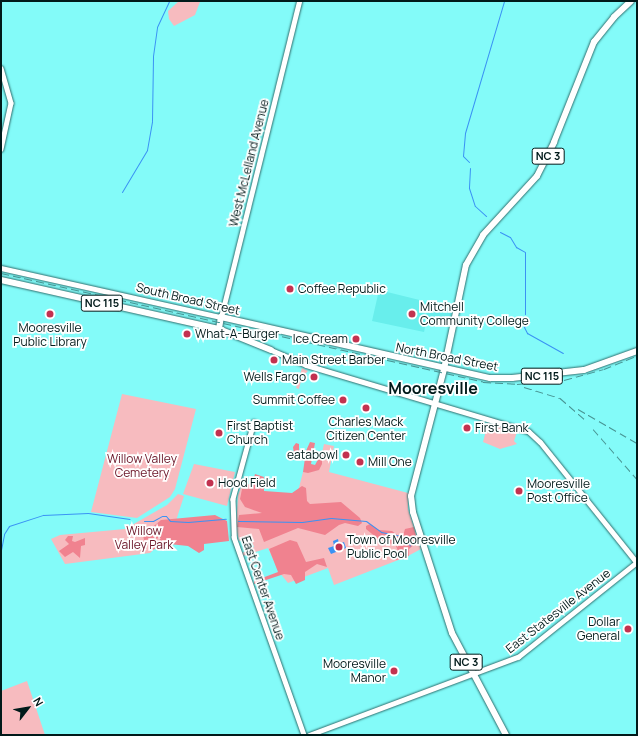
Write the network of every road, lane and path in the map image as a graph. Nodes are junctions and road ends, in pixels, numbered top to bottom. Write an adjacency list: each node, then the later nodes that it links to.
1 (299, 1): 7 (street, West McLelland Avenue)
2 (631, 1): 12 (main road, NC 3)
3 (1, 68): 4 (street)
4 (1, 149)
5 (1, 268): 7 (street, South Broad Street)
6 (1, 280): 8 (main road, NC 115)
7 (221, 317): 8 (main road, West McLelland Avenue); 9 (main road, South Broad Street / NC 115)
8 (219, 329): 10 (main road, NC 115)
9 (276, 330): 12 (main road, North Broad Street / NC 115)
10 (271, 350): 13 (main road)
11 (637, 351): 12 (main road, North Broad Street / NC 115)
12 (444, 369): 13 (main road, NC 3)
13 (435, 403): 15 (main road); 16 (main road, NC 3)
14 (254, 422): 17 (street, East Center Avenue)
15 (637, 563): 16 (street, East Statesville Avenue)
16 (473, 676): 18 (street, East Statesville Avenue); 19 (main road, NC 3)
17 (304, 735)
18 (309, 735)
19 (506, 735)

